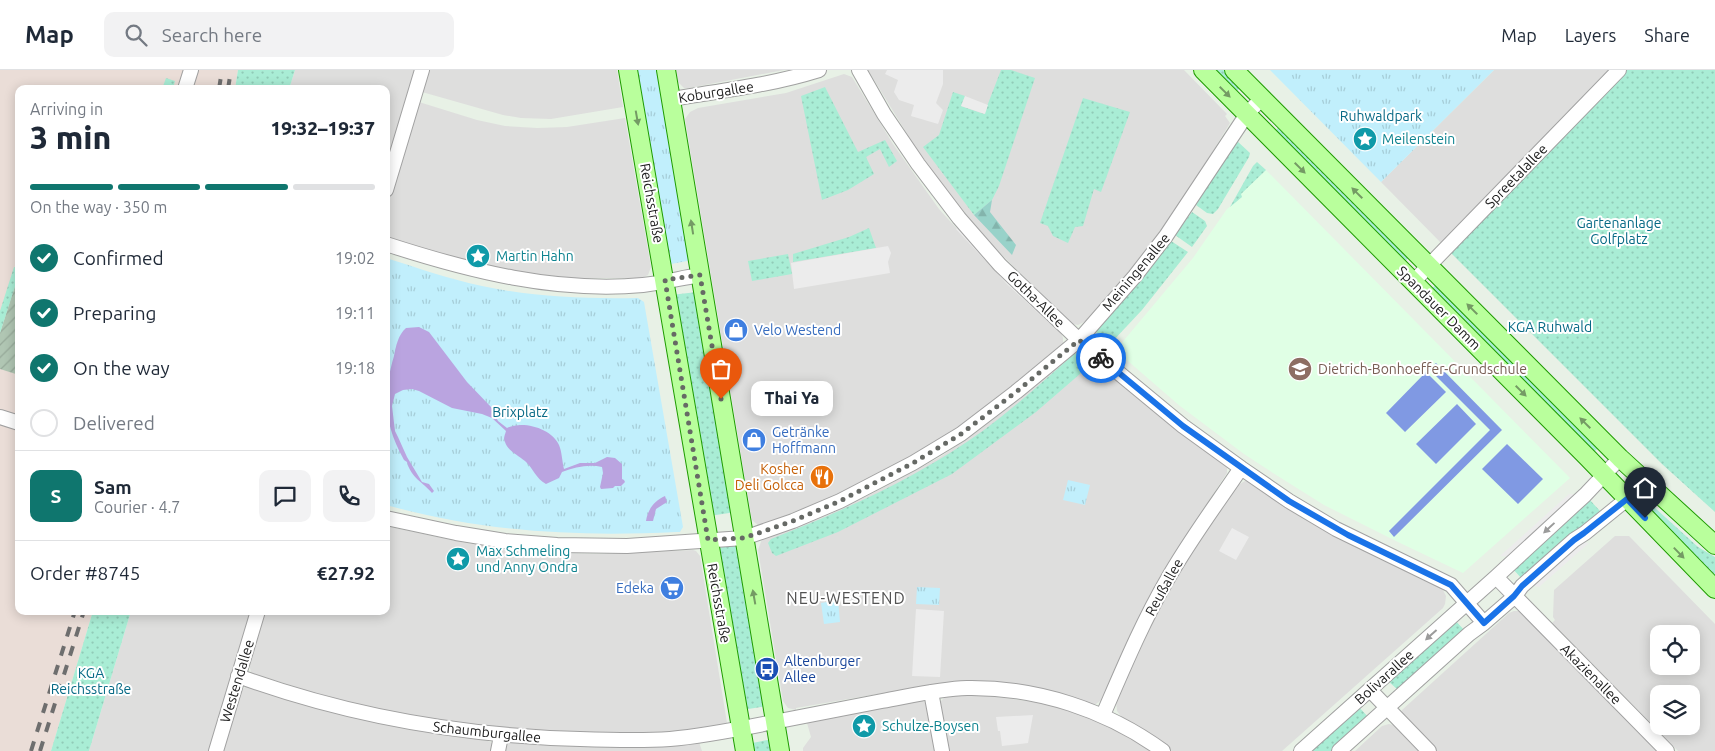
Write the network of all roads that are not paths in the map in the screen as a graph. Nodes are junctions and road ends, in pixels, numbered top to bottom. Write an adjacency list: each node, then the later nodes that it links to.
1 (191, 70): 10 (street)
2 (422, 70): 14 (street)
3 (628, 70): 18 (main road, Reichsstraße, one-way to 18)
4 (666, 70): 12 (main road)
5 (819, 70): 12 (street, Koburgallee)
6 (859, 70): 20 (street, Gotha-Allee)
7 (1203, 70): 13 (main road, Spandauer Damm, one-way to 13)
8 (1234, 70): 11 (main road, Spandauer Damm)
9 (1619, 70): 16 (street, Spreetalallee)
10 (186, 85)
11 (1262, 98): 13 (street, Meiningenallee); 16 (main road, Spandauer Damm, one-way to 11)
12 (671, 99): 17 (main road, one-way to 12)
13 (1247, 114): 19 (main road, Spandauer Damm, one-way to 19); 20 (street, Meiningenallee)
14 (390, 177)
15 (390, 245): 18 (street)
16 (1429, 266): 19 (street, Spreetalallee); 23 (main road, Spandauer Damm, one-way to 16)
17 (700, 275): 18 (street); 29 (main road)
18 (665, 280): 30 (main road, Reichsstraße)
19 (1413, 282): 25 (main road, Spandauer Damm, one-way to 25)
20 (1079, 340): 24 (street, Gotha-Allee); 29 (street, Meiningenallee)
21 (0, 417): 22 (street)
22 (15, 422)
23 (1620, 458): 25 (street, Bolivarallee); 26 (main road, Spandauer Damm)
24 (1241, 468): 35 (street, Gotha-Allee); 42 (street, Reußallee)
25 (1604, 475): 27 (main road, Spandauer Damm); 32 (street, Bolivarallee, one-way to 32)
26 (1645, 482): 27 (street, Bolivarallee); 31 (main road, Spandauer Damm)
27 (1627, 499): 33 (main road, Spandauer Damm, one-way to 33); 34 (street, Bolivarallee)
28 (390, 519): 30 (street)
29 (744, 538): 30 (street, Meiningenallee); 43 (main road, one-way to 29)
30 (708, 540): 44 (main road, Reichsstraße)
31 (1715, 545)
32 (1496, 577): 34 (street); 35 (street, Bolivarallee)
33 (1715, 589)
34 (1514, 596): 37 (street, Bolivarallee); 55 (street, Akazienallee)
35 (1467, 603): 37 (street); 39 (street, Bolivarallee, one-way to 39)
36 (257, 615): 38 (street, Westendallee)
37 (1484, 623): 41 (street, Bolivarallee)
38 (238, 676): 45 (street, Schaumburgallee); 46 (street, Westendallee)
39 (1370, 690): 41 (street); 52 (street, Bolivarallee)
40 (930, 692): 42 (street); 43 (street); 50 (street)
41 (1387, 707): 53 (street, Bolivarallee); 54 (street)
42 (1103, 715): 51 (street)
43 (775, 722): 44 (street, Schaumburgallee); 49 (main road)
44 (741, 729): 45 (street, Schaumburgallee); 48 (main road, Reichsstraße)
45 (501, 736): 47 (street)
46 (216, 751)
47 (498, 751)
48 (745, 751)
49 (780, 751)
50 (942, 751)
51 (1163, 751)
52 (1301, 751)
53 (1339, 751)
54 (1429, 751)
55 (1667, 751)

